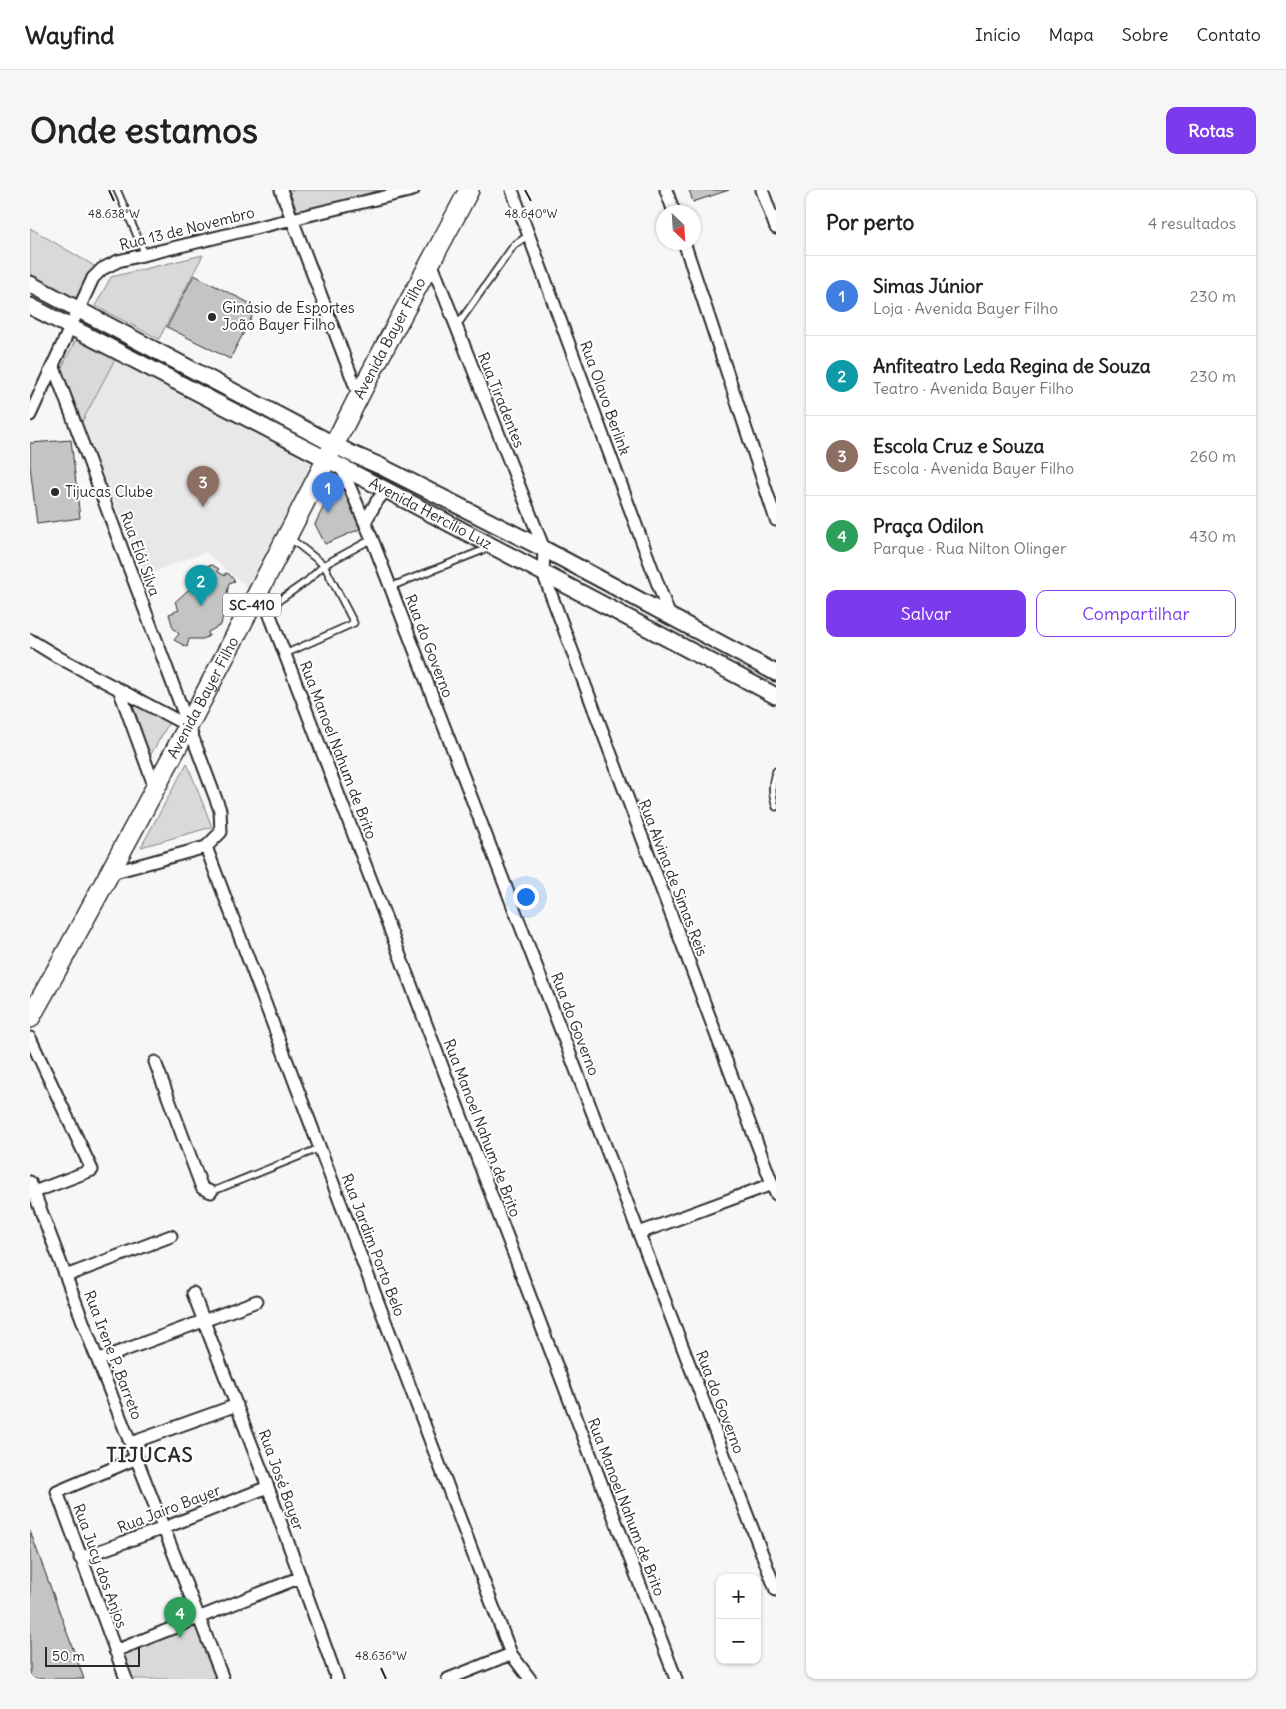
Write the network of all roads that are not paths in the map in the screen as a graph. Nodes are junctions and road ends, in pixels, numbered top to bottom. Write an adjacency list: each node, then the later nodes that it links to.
1 (117, 190): 13 (lane)
2 (282, 190): 9 (street)
3 (413, 190): 9 (street, Rua 13 de Novembro)
4 (469, 190): 14 (main road, Avenida Bayer Filho / SC-410)
5 (512, 190): 11 (street, Rua Olavo Berlink)
6 (666, 190): 8 (street)
7 (762, 190): 10 (street)
8 (671, 205)
9 (292, 219): 13 (street, Rua 13 de Novembro); 21 (street)
10 (776, 228)
11 (529, 235): 18 (lane); 36 (street, Rua Olavo Berlink)
12 (687, 250): 25 (street)
13 (145, 254): 17 (street, Rua 13 de Novembro)
14 (431, 262): 18 (street, Rua Tiradentes); 21 (main road, Avenida Bayer Filho / SC-410)
15 (30, 284): 17 (street, Avenida Hercílio Luz)
16 (30, 306): 19 (street, Avenida Hercílio Luz)
17 (79, 310): 19 (street, Rua 13 de Novembro); 23 (street, Avenida Hercílio Luz)
18 (456, 327): 30 (street, Rua Tiradentes)
19 (70, 328): 20 (street, Rua 13 de Novembro); 23 (street, Avenida Hercílio Luz)
20 (54, 365): 22 (street, Rua 13 de Novembro); 42 (street, Rua Elói Silva)
21 (359, 396): 23 (main road, Avenida Bayer Filho / SC-410)
22 (30, 415)
23 (335, 458): 24 (street, Avenida Hercílio Luz); 26 (street, Rua do Governo); 27 (main road, Avenida Bayer Filho / SC-410); 30 (street, Avenida Hercílio Luz)
24 (386, 490): 26 (street); 29 (street, Avenida Hercílio Luz)
25 (776, 520)
26 (365, 522): 28 (street, Rua do Governo)
27 (288, 537): 31 (lane); 34 (main road, Avenida Bayer Filho / SC-410)
28 (372, 538): 31 (lane); 33 (street, Rua do Governo)
29 (493, 547): 32 (street, Avenida Hercílio Luz); 33 (lane)
30 (544, 550): 32 (street); 36 (street, Avenida Hercílio Luz)
31 (324, 565): 35 (lane); 38 (lane)
32 (543, 573): 41 (street, Avenida Hercílio Luz); 53 (street, Rua Alvina de Simas Reis)
33 (390, 587): 55 (street, Rua do Governo)
34 (260, 589): 35 (street, Rua Manoel Nahum de Brito); 42 (main road, Avenida Bayer Filho / SC-410)
35 (268, 608): 38 (street, Rua Manoel Nahum de Brito)
36 (670, 617): 39 (street, Avenida Hercílio Luz)
37 (30, 640): 40 (street)
38 (285, 654): 78 (street, Rua Manoel Nahum de Brito)
39 (776, 673)
40 (119, 689): 42 (street); 44 (street)
41 (776, 696)
42 (188, 726): 44 (main road, Avenida Bayer Filho / SC-410); 46 (street, Rua Elói Silva)
43 (776, 771): 45 (lane)
44 (155, 788): 47 (main road, Avenida Bayer Filho / SC-410)
45 (776, 807)
46 (206, 847): 47 (street); 51 (street, Rua Jardim Porto Belo)
47 (111, 873): 48 (main road, Avenida Bayer Filho / SC-410)
48 (30, 1018)
49 (30, 1038): 52 (street)
50 (155, 1062): 54 (street)
51 (320, 1148): 54 (lane); 72 (street, Rua Jardim Porto Belo)
52 (32, 1187): 57 (street, Rua Irene P. Barreto)
53 (774, 1189): 55 (street)
54 (211, 1192)
55 (639, 1233): 69 (street, Rua do Governo)
56 (171, 1236): 57 (street)
57 (66, 1276): 61 (street, Rua Irene P. Barreto)
58 (193, 1293): 60 (street, Rua José Bayer)
59 (257, 1301): 60 (street)
60 (204, 1321): 61 (street); 62 (street, Rua José Bayer)
61 (98, 1360): 63 (street, Rua Irene P. Barreto)
62 (237, 1405): 63 (street); 65 (street, Rua José Bayer)
63 (132, 1444): 64 (street, Rua Irene P. Barreto)
64 (137, 1458): 66 (street, Rua Irene P. Barreto); 67 (street, Rua Jucy dos Anjos)
65 (268, 1487): 66 (street, Rua Jairo Bayer); 68 (street, Rua José Bayer)
66 (164, 1528): 67 (street, Rua Jairo Bayer); 70 (street, Rua Irene P. Barreto)
67 (80, 1558): 71 (street, Rua Jucy dos Anjos)
68 (301, 1577): 70 (street); 75 (street, Rua José Bayer)
69 (776, 1590)
70 (199, 1618): 71 (street); 74 (street, Rua Irene P. Barreto)
71 (115, 1651): 73 (street, Rua Jucy dos Anjos)
72 (511, 1654): 76 (street); 77 (street, Rua Jardim Porto Belo)
73 (126, 1679)
74 (223, 1679)
75 (338, 1679)
76 (448, 1679)
77 (530, 1679)
78 (676, 1679)

